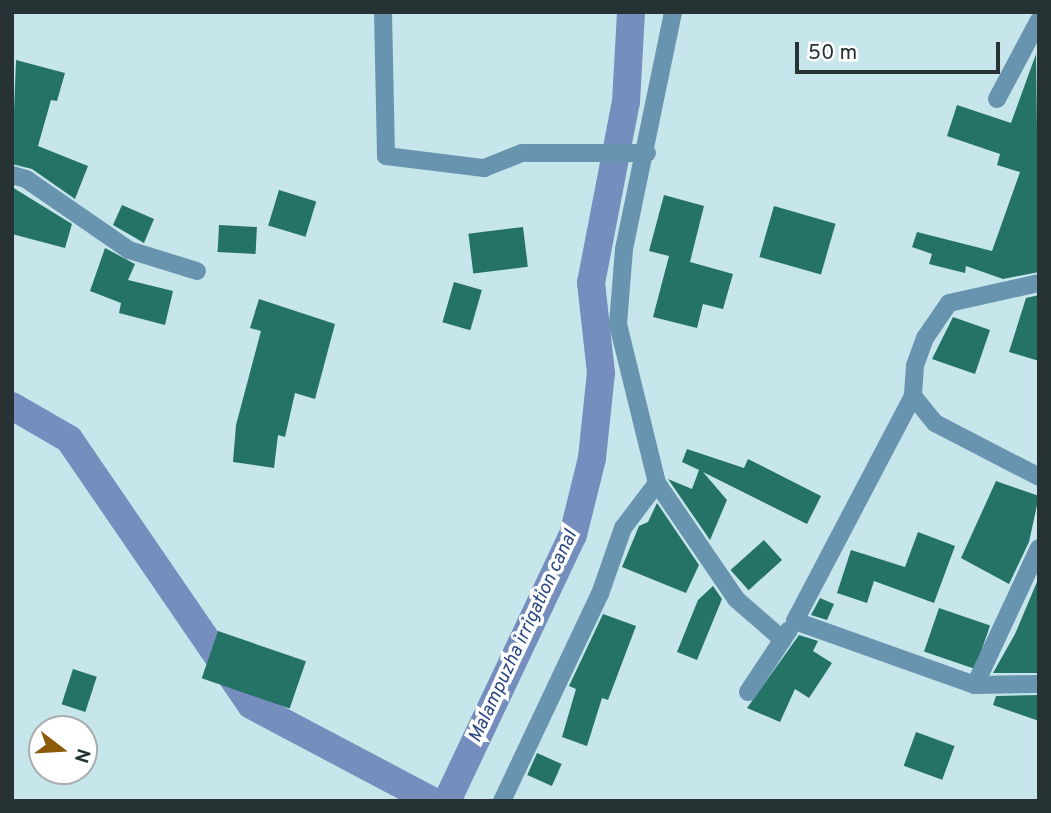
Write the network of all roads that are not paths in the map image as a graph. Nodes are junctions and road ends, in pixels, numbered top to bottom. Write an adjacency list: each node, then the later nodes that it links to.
1 (383, 12): 5 (street)
2 (673, 12): 5 (street)
3 (1039, 20): 4 (street)
4 (997, 99)
5 (647, 153): 11 (street)
6 (12, 175): 7 (street)
7 (197, 271)
8 (1039, 283): 9 (street)
9 (913, 396): 10 (street); 13 (street)
10 (1039, 477)
11 (657, 483): 14 (street); 18 (street)
12 (1039, 548): 16 (street)
13 (795, 621): 14 (street); 16 (street)
14 (783, 639): 17 (street)
15 (1039, 684): 16 (street)
16 (975, 685)
17 (748, 692)
18 (502, 801)

